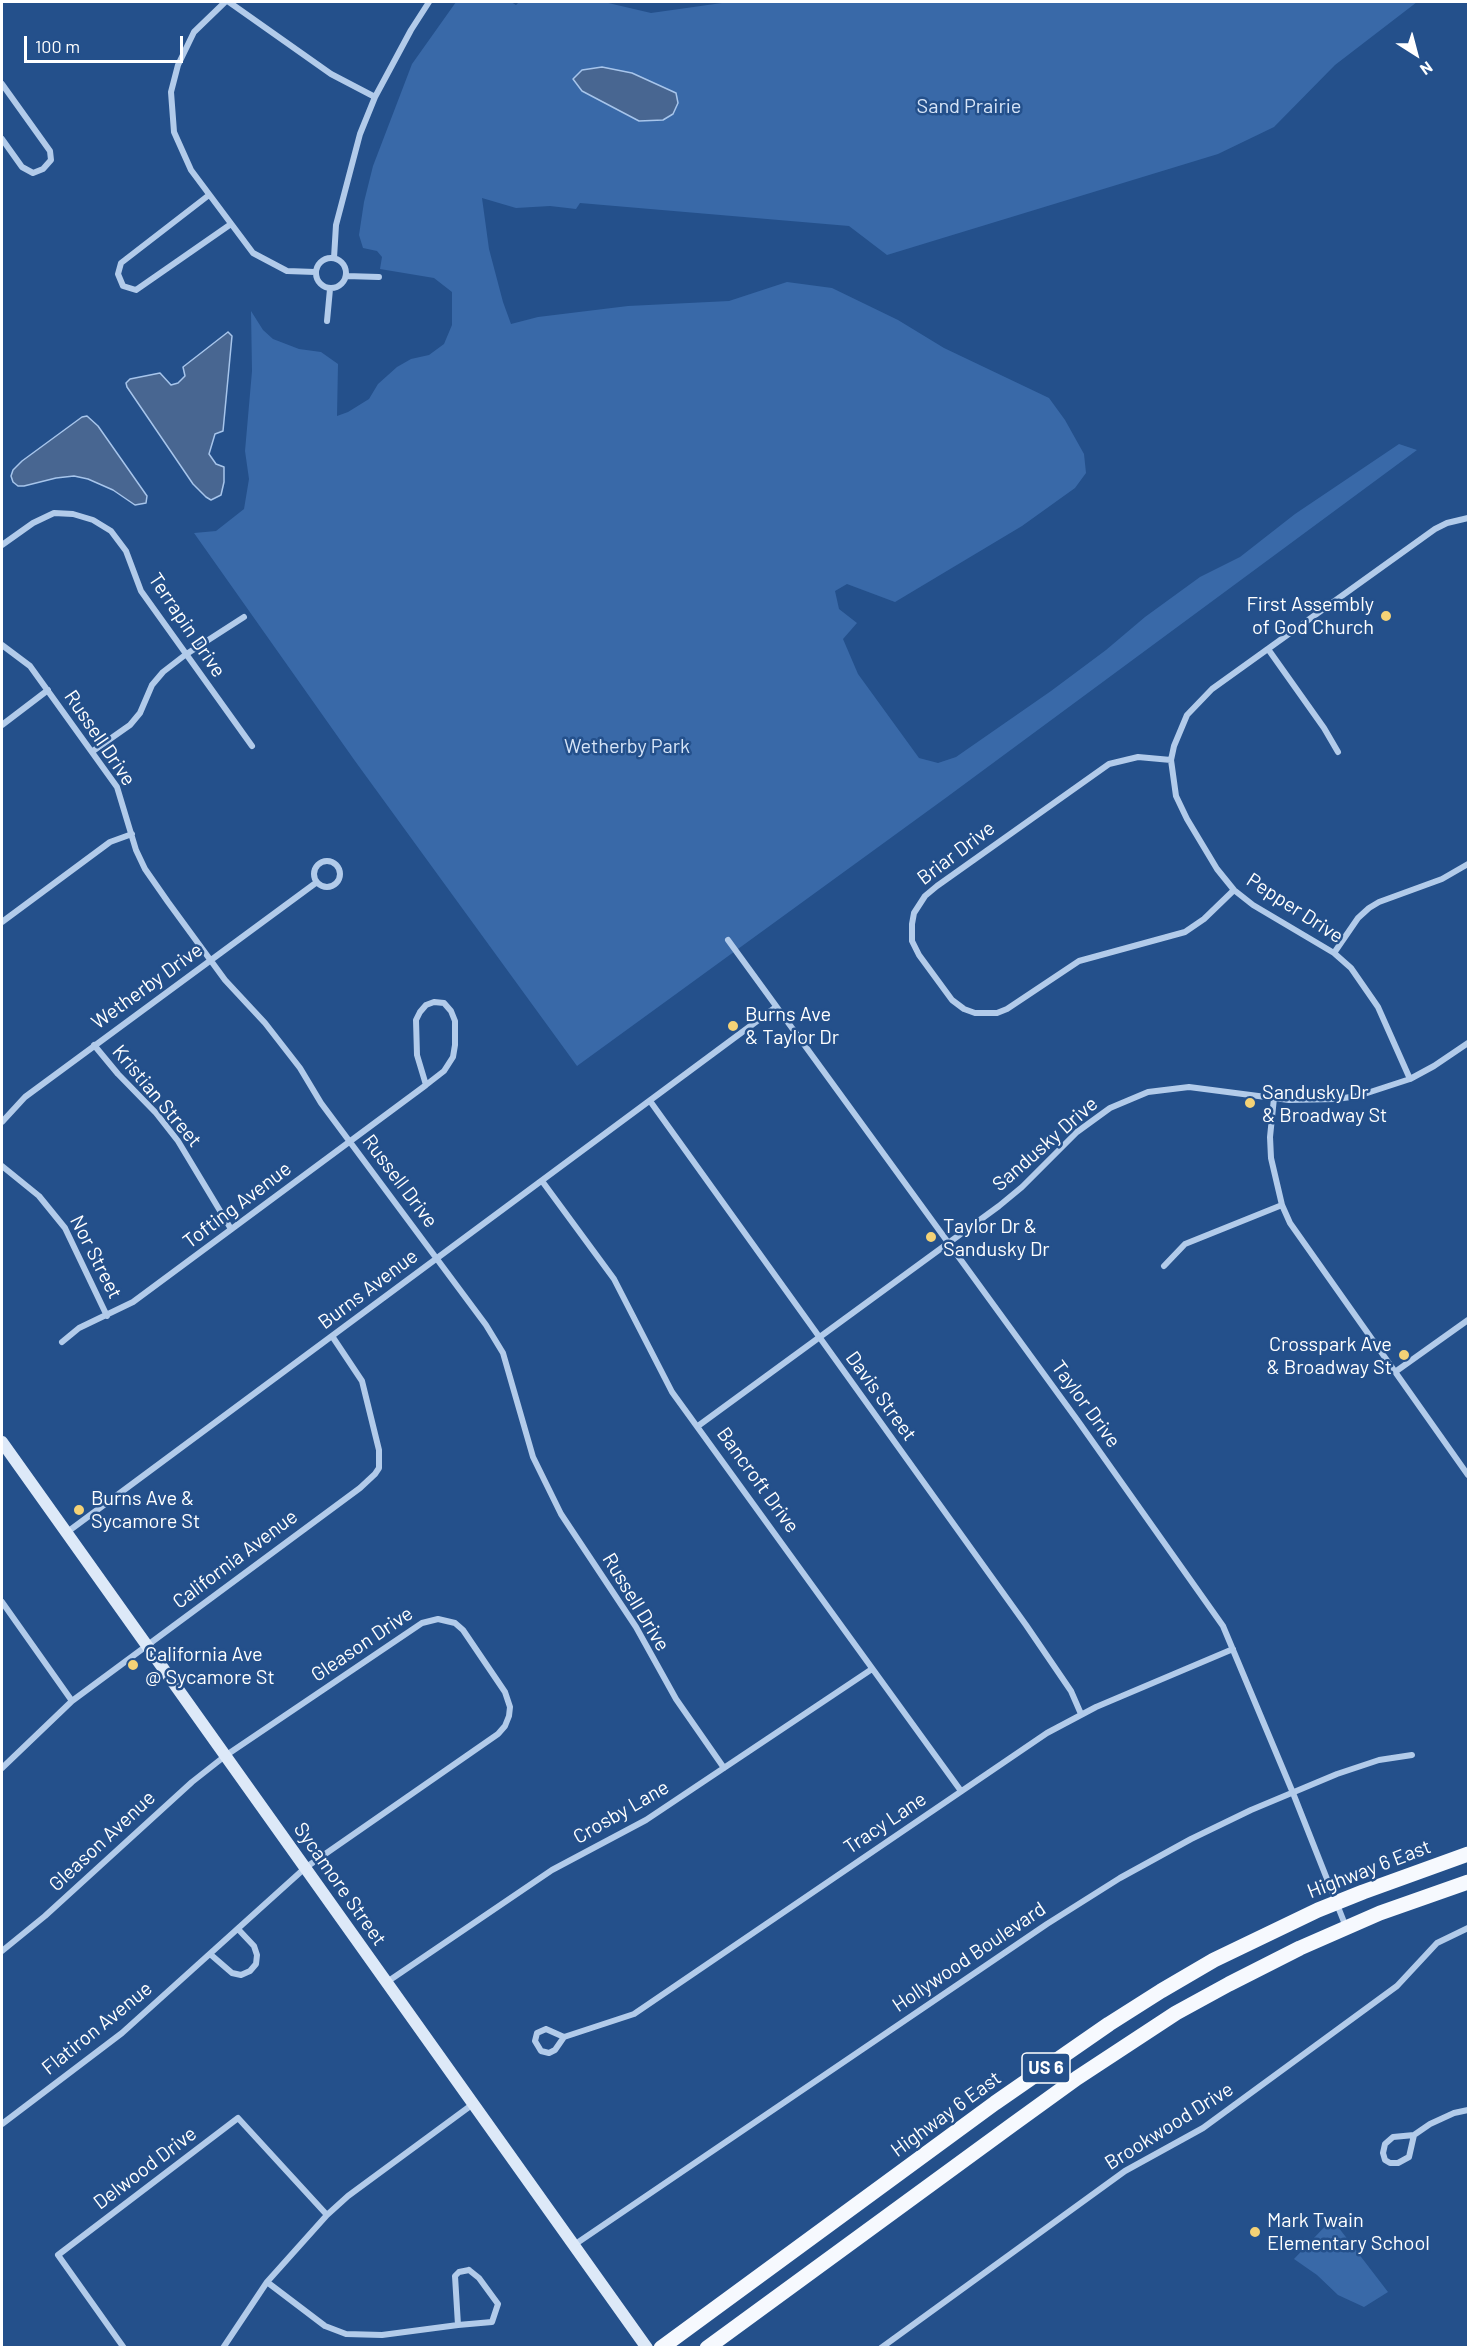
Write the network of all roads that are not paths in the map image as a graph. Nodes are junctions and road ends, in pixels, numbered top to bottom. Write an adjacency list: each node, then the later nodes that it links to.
1 (227, 2): 4 (street); 6 (street)
2 (429, 2): 4 (street)
3 (2, 84): 5 (street)
4 (375, 97): 8 (street)
5 (2, 139)
6 (209, 195): 7 (street); 7 (street)
7 (231, 224): 9 (street)
8 (334, 258): 9 (street); 10 (street)
9 (315, 272): 12 (street)
10 (346, 276): 11 (street); 12 (street)
11 (378, 277)
12 (330, 289): 13 (street)
13 (327, 321)
14 (1468, 518): 18 (street, Pepper Drive)
15 (2, 545): 19 (street, Terrapin Drive)
16 (243, 617): 19 (street)
17 (2, 645): 20 (street, Russell Drive)
18 (1268, 649): 24 (street); 25 (street, Pepper Drive)
19 (185, 655): 22 (street, Terrapin Drive); 23 (street)
20 (48, 690): 21 (street); 23 (street, Russell Drive)
21 (2, 725)
22 (252, 746)
23 (93, 751): 26 (street, Russell Drive)
24 (1338, 752)
25 (1171, 760): 29 (street, Pepper Drive); 29 (street, Briar Drive)
26 (132, 834): 30 (street); 33 (street, Russell Drive)
27 (1468, 864): 32 (street)
28 (317, 882): 28 (street, Wetherby Drive); 33 (street, Wetherby Drive)
29 (1234, 890): 32 (street, Pepper Drive)
30 (2, 922)
31 (728, 940): 34 (street, Taylor Drive)
32 (1334, 953): 37 (street, Pepper Drive)
33 (210, 960): 36 (street, Wetherby Drive); 42 (street, Russell Drive)
34 (776, 1007): 40 (street, Burns Avenue); 47 (street, Taylor Drive)
35 (1468, 1043): 37 (street, Sandusky Drive)
36 (94, 1045): 41 (street, Wetherby Drive); 46 (street, Kristian Street)
37 (1410, 1079): 39 (street, Sandusky Drive)
38 (426, 1085): 38 (street, Tofting Avenue); 42 (street, Tofting Avenue)
39 (1274, 1098): 45 (street); 47 (street, Sandusky Drive)
40 (650, 1101): 44 (street, Burns Avenue); 53 (street, Davis Street)
41 (2, 1122)
42 (350, 1142): 46 (street, Tofting Avenue); 48 (street, Russell Drive)
43 (2, 1166): 50 (street, Nor Street)
44 (542, 1181): 48 (street, Burns Avenue); 56 (street, Bancroft Drive)
45 (1282, 1205): 49 (street); 55 (street)
46 (231, 1229): 50 (street, Tofting Avenue)
47 (948, 1244): 53 (street, Sandusky Drive); 62 (street, Taylor Drive)
48 (437, 1258): 52 (street, Burns Avenue); 69 (street, Russell Drive)
49 (1164, 1266)
50 (107, 1316): 54 (street, Tofting Avenue)
51 (1468, 1320): 55 (street)
52 (332, 1336): 59 (street, Burns Avenue); 61 (street, California Avenue)
53 (818, 1337): 56 (street, Sandusky Drive); 65 (street, Davis Street)
54 (62, 1342)
55 (1395, 1372): 58 (street)
56 (698, 1426): 63 (street, Bancroft Drive)
57 (2, 1442): 59 (street, Sycamore Street)
58 (1468, 1475)
59 (66, 1533): 61 (street, Sycamore Street)
60 (2, 1602): 64 (street)
61 (146, 1645): 64 (street, California Avenue); 67 (street, Sycamore Street)
62 (1233, 1649): 65 (street, Tracy Lane); 71 (street, Taylor Drive)
63 (872, 1668): 69 (street, Crosby Lane); 70 (street, Bancroft Drive)
64 (72, 1701): 68 (street, California Avenue)
65 (1082, 1714): 70 (street, Tracy Lane)
66 (1412, 1755): 71 (street, Hollywood Boulevard)
67 (225, 1756): 73 (street, Sycamore Street); 73 (street, Gleason Drive); 79 (street, Gleason Avenue)
68 (2, 1768)
69 (724, 1768): 81 (street, Crosby Lane)
70 (961, 1791): 82 (street, Tracy Lane)
71 (1293, 1793): 75 (street, Taylor Drive); 88 (street, Hollywood Boulevard)
72 (1468, 1854): 75 (main road, Highway 6 East / US 6)
73 (305, 1868): 78 (street, Flatiron Avenue); 81 (street, Sycamore Street)
74 (1468, 1882): 76 (main road, US 6)
75 (1337, 1903): 76 (street, Taylor Drive); 94 (main road, Highway 6 East / US 6)
76 (1346, 1927): 95 (main road, US 6)
77 (1468, 1928): 96 (street, Brookwood Drive)
78 (238, 1929): 80 (street, Flatiron Avenue); 80 (street)
79 (2, 1951)
80 (210, 1954): 85 (street, Flatiron Avenue)
81 (386, 1982): 83 (street, Sycamore Street)
82 (564, 2037): 82 (street, Tracy Lane)
83 (473, 2104): 87 (street); 88 (street, Sycamore Street)
84 (1468, 2110): 86 (street)
85 (2, 2124)
86 (1414, 2135): 86 (street)
87 (327, 2215): 89 (street); 91 (street, Delwood Drive)
88 (574, 2245): 93 (street, Sycamore Street)
89 (267, 2282): 90 (street); 92 (street)
90 (458, 2325): 90 (street)
91 (124, 2348)
92 (224, 2348)
93 (646, 2348)
94 (661, 2348)
95 (707, 2348)
96 (881, 2348)

